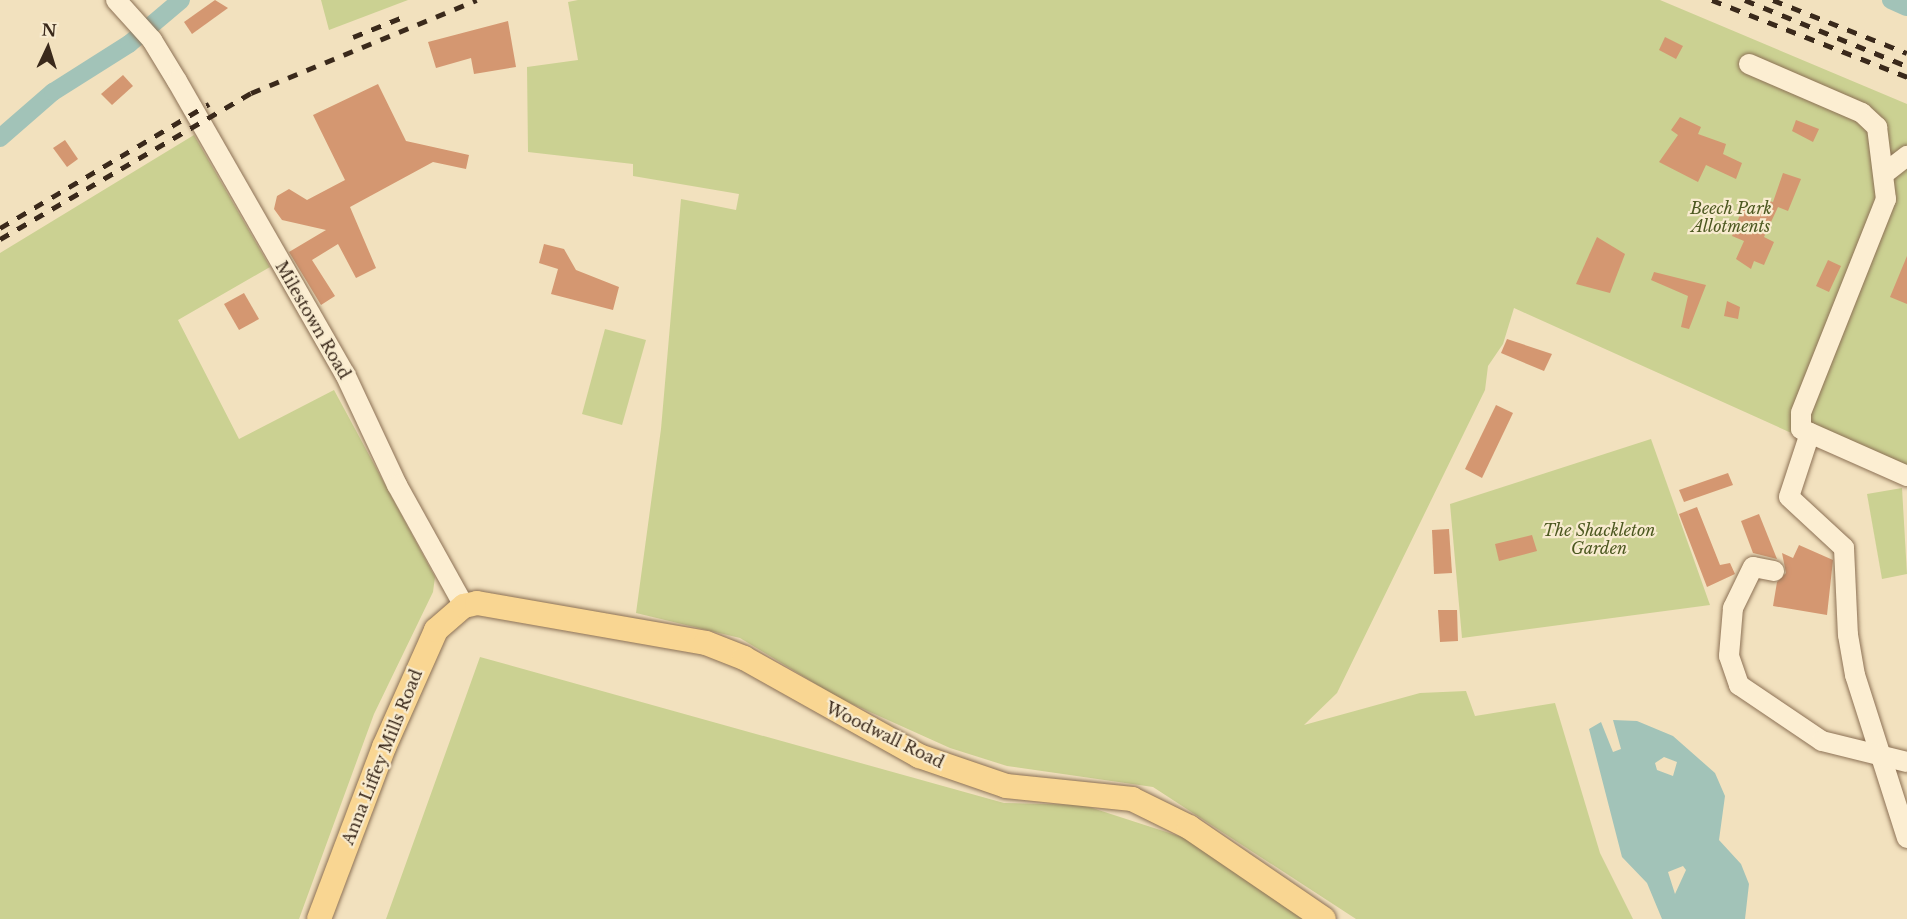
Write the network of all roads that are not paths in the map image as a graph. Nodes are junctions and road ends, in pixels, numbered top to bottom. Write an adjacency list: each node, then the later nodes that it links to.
1 (124, 8): 8 (street, Milestown Road)
2 (1749, 64): 4 (street)
3 (1907, 156): 4 (street)
4 (1885, 173): 5 (street)
5 (1810, 433): 6 (street); 9 (street)
6 (1907, 476)
7 (1774, 571): 9 (street)
8 (464, 606): 12 (main road, Anna Liffey Mills Road); 13 (main road, Woodwall Road)
9 (1878, 753): 10 (street); 11 (street)
10 (1907, 762)
11 (1907, 838)
12 (319, 919)
13 (1324, 919)

